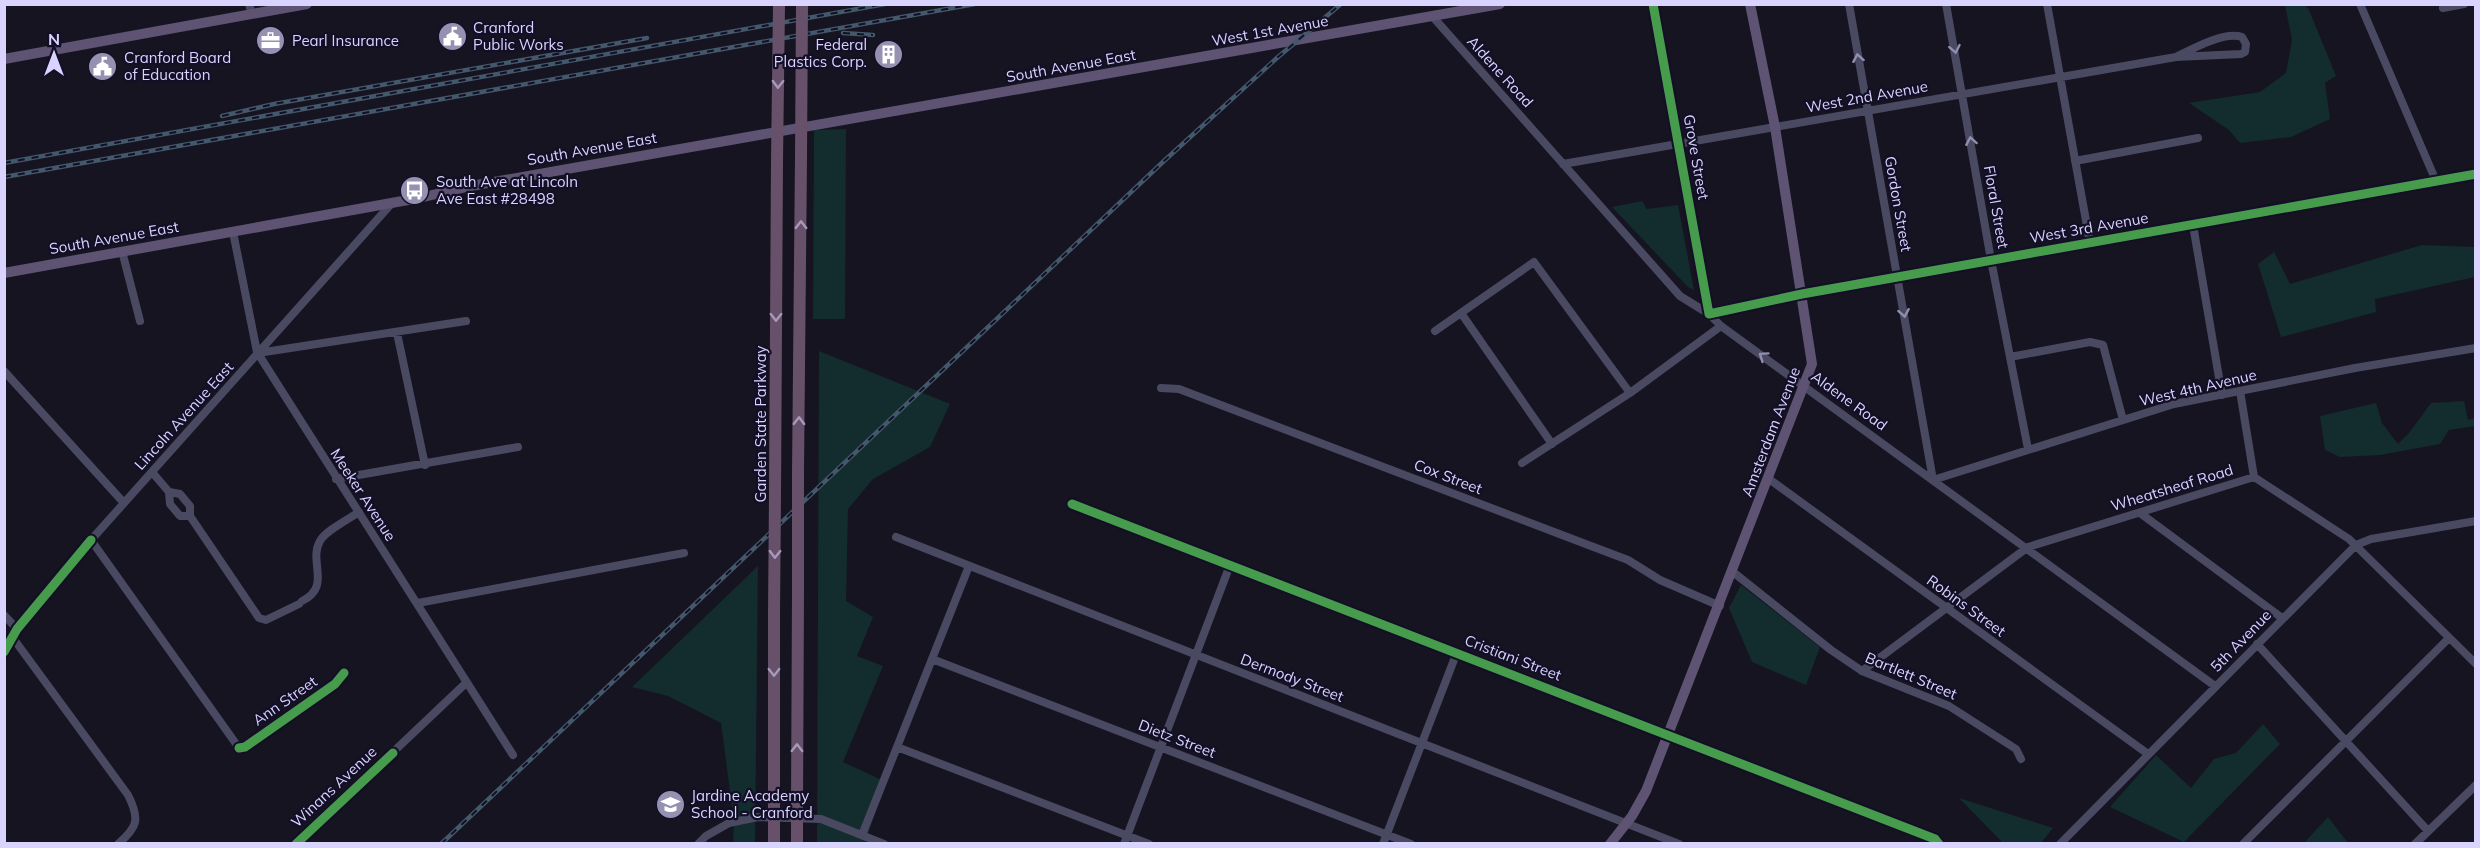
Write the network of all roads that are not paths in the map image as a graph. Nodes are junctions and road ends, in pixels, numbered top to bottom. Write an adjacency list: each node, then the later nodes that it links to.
1 (307, 4): 13 (main road)
2 (779, 4): 113 (highway, Garden State Parkway, one-way to 113, bridge)
3 (802, 4): 114 (highway, one-way to 3, bridge)
4 (1500, 4): 14 (main road, West 1st Avenue)
5 (1653, 4): 23 (street, Grove Street)
6 (1750, 4): 21 (main road, Amsterdam Avenue)
7 (1849, 4): 20 (street, Gordon Street, one-way to 7)
8 (1946, 4): 19 (street, Floral Street, one-way to 19)
9 (2047, 4): 18 (street)
10 (2360, 4): 27 (street)
11 (2464, 4): 12 (street)
12 (2443, 8)
13 (251, 9): 16 (main road)
14 (1432, 17): 17 (main road, West 1st Avenue); 25 (street, Aldene Road)
15 (2176, 57): 15 (street, West 2nd Avenue); 18 (street, West 2nd Avenue)
16 (4, 59)
17 (1186, 61): 28 (main road, South Avenue East)
18 (2060, 77): 19 (street, West 2nd Avenue); 24 (street)
19 (1963, 94): 20 (street, West 2nd Avenue); 33 (street, Floral Street, one-way to 19)
20 (1868, 111): 21 (street, West 2nd Avenue); 35 (street, Gordon Street)
21 (1775, 127): 23 (street, West 2nd Avenue); 36 (main road, Amsterdam Avenue)
22 (2198, 138): 24 (street)
23 (1678, 144): 25 (street, West 2nd Avenue); 38 (street, Grove Street)
24 (2075, 161): 31 (street)
25 (1563, 164): 38 (street, Aldene Road)
26 (2475, 174): 27 (street, West 3rd Avenue)
27 (2436, 181): 29 (street, West 3rd Avenue)
28 (392, 203): 30 (main road, South Avenue East); 45 (street, Lincoln Avenue East)
29 (2193, 225): 31 (street, West 3rd Avenue); 52 (street)
30 (232, 232): 32 (main road, South Avenue East); 45 (street, Meeker Avenue)
31 (2090, 243): 33 (street, West 3rd Avenue)
32 (122, 252): 34 (main road, South Avenue East); 39 (street)
33 (1991, 260): 35 (street, West 3rd Avenue); 46 (street, Floral Street)
34 (4, 273)
35 (1897, 277): 36 (street, West 3rd Avenue); 63 (street, Gordon Street, one-way to 63)
36 (1802, 294): 38 (street, West 3rd Avenue); 48 (main road, Amsterdam Avenue)
37 (1461, 313): 42 (street); 51 (street); 54 (street)
38 (1709, 314): 41 (street, Aldene Road)
39 (140, 321)
40 (466, 321): 43 (street)
41 (1721, 326): 48 (street, Aldene Road, one-way to 41); 51 (street)
42 (1435, 331)
43 (397, 333): 45 (street); 58 (street)
44 (2475, 348): 50 (street, West 4th Avenue)
45 (258, 353): 59 (street, Lincoln Avenue East); 61 (street, Meeker Avenue)
46 (2010, 357): 53 (street); 56 (street, Floral Street)
47 (4, 370): 65 (street)
48 (1805, 386): 62 (main road, Amsterdam Avenue); 63 (street, Aldene Road)
49 (1161, 388): 80 (street, Cox Street)
50 (2240, 391): 52 (street, West 4th Avenue); 60 (street)
51 (1630, 393): 54 (street)
52 (2222, 395): 53 (street, West 4th Avenue)
53 (2123, 420): 56 (street, West 4th Avenue)
54 (1552, 444): 57 (street)
55 (518, 447): 58 (street)
56 (2028, 449): 63 (street, West 4th Avenue)
57 (1522, 463)
58 (425, 465): 61 (street)
59 (152, 472): 64 (street); 65 (street, Lincoln Avenue East)
60 (2254, 477): 68 (street, Wheatsheaf Road); 73 (street, Wheatsheaf Road)
61 (336, 479): 67 (street, Meeker Avenue)
62 (1769, 479): 78 (main road, Amsterdam Avenue); 81 (street, Robins Street)
63 (1933, 480): 74 (street, Aldene Road)
64 (169, 492): 69 (street); 69 (street)
65 (124, 503): 72 (street, Lincoln Avenue East)
66 (1072, 504): 76 (street, Cristiani Street)
67 (358, 512): 69 (street); 79 (street, Meeker Avenue)
68 (2140, 513): 74 (street, Wheatsheaf Road); 83 (street)
69 (190, 516)
70 (2475, 521): 73 (street, 5th Avenue)
71 (896, 537): 77 (street, Dermody Street)
72 (91, 540): 84 (street, Lincoln Avenue East); 93 (street, Ann Street)
73 (2356, 545): 83 (street, 5th Avenue); 85 (street, Wheatsheaf Road)
74 (2026, 548): 81 (street); 95 (street, Aldene Road)
75 (684, 553): 79 (street)
76 (1230, 565): 88 (street, Cristiani Street); 89 (street)
77 (969, 566): 89 (street, Dermody Street); 90 (street)
78 (1733, 572): 80 (main road, Amsterdam Avenue); 92 (street, Bartlett Street)
79 (418, 603): 94 (street, Meeker Avenue)
80 (1720, 606): 96 (main road, Amsterdam Avenue)
81 (1946, 609): 92 (street); 101 (street, Robins Street)
82 (4, 615): 84 (street)
83 (2282, 618): 86 (street, 5th Avenue)
84 (15, 633): 87 (street, Lincoln Avenue East); 110 (street)
85 (2449, 638): 91 (street, Wheatsheaf Road); 97 (street)
86 (2258, 644): 95 (street, 5th Avenue); 97 (street)
87 (4, 652)
88 (1457, 652): 96 (street, Cristiani Street); 98 (street)
89 (1196, 655): 98 (street, Dermody Street); 100 (street)
90 (932, 659): 99 (street); 100 (street, Dietz Street)
91 (2475, 664)
92 (1862, 671): 103 (street, Bartlett Street)
93 (344, 673)
94 (466, 683): 102 (street, Meeker Avenue); 111 (street, Winans Avenue)
95 (2215, 686): 101 (street, 5th Avenue)
96 (1668, 735): 105 (main road, Amsterdam Avenue); 121 (street, Cristiani Street)
97 (2346, 741): 106 (street); 123 (street)
98 (1422, 743): 105 (street, Dermody Street); 107 (street)
99 (897, 747): 108 (street); 109 (street)
100 (1161, 747): 107 (street, Dietz Street); 109 (street)
101 (2148, 754): 122 (street, 5th Avenue)
102 (513, 755)
103 (2021, 759)
104 (2475, 785): 106 (street)
105 (1626, 824): 119 (main road, Amsterdam Avenue); 120 (street, Dermody Street)
106 (2428, 831): 124 (street)
107 (1387, 834): 117 (street); 118 (street, Dietz Street)
108 (862, 835): 112 (street); 115 (street)
109 (1126, 839): 116 (street)
110 (118, 843)
111 (296, 843)
112 (698, 843)
113 (774, 843)
114 (797, 843)
115 (884, 843)
116 (1149, 843)
117 (1383, 843)
118 (1412, 843)
119 (1610, 843)
120 (1679, 843)
121 (1940, 843)
122 (2060, 843)
123 (2243, 843)
124 (2415, 843)

